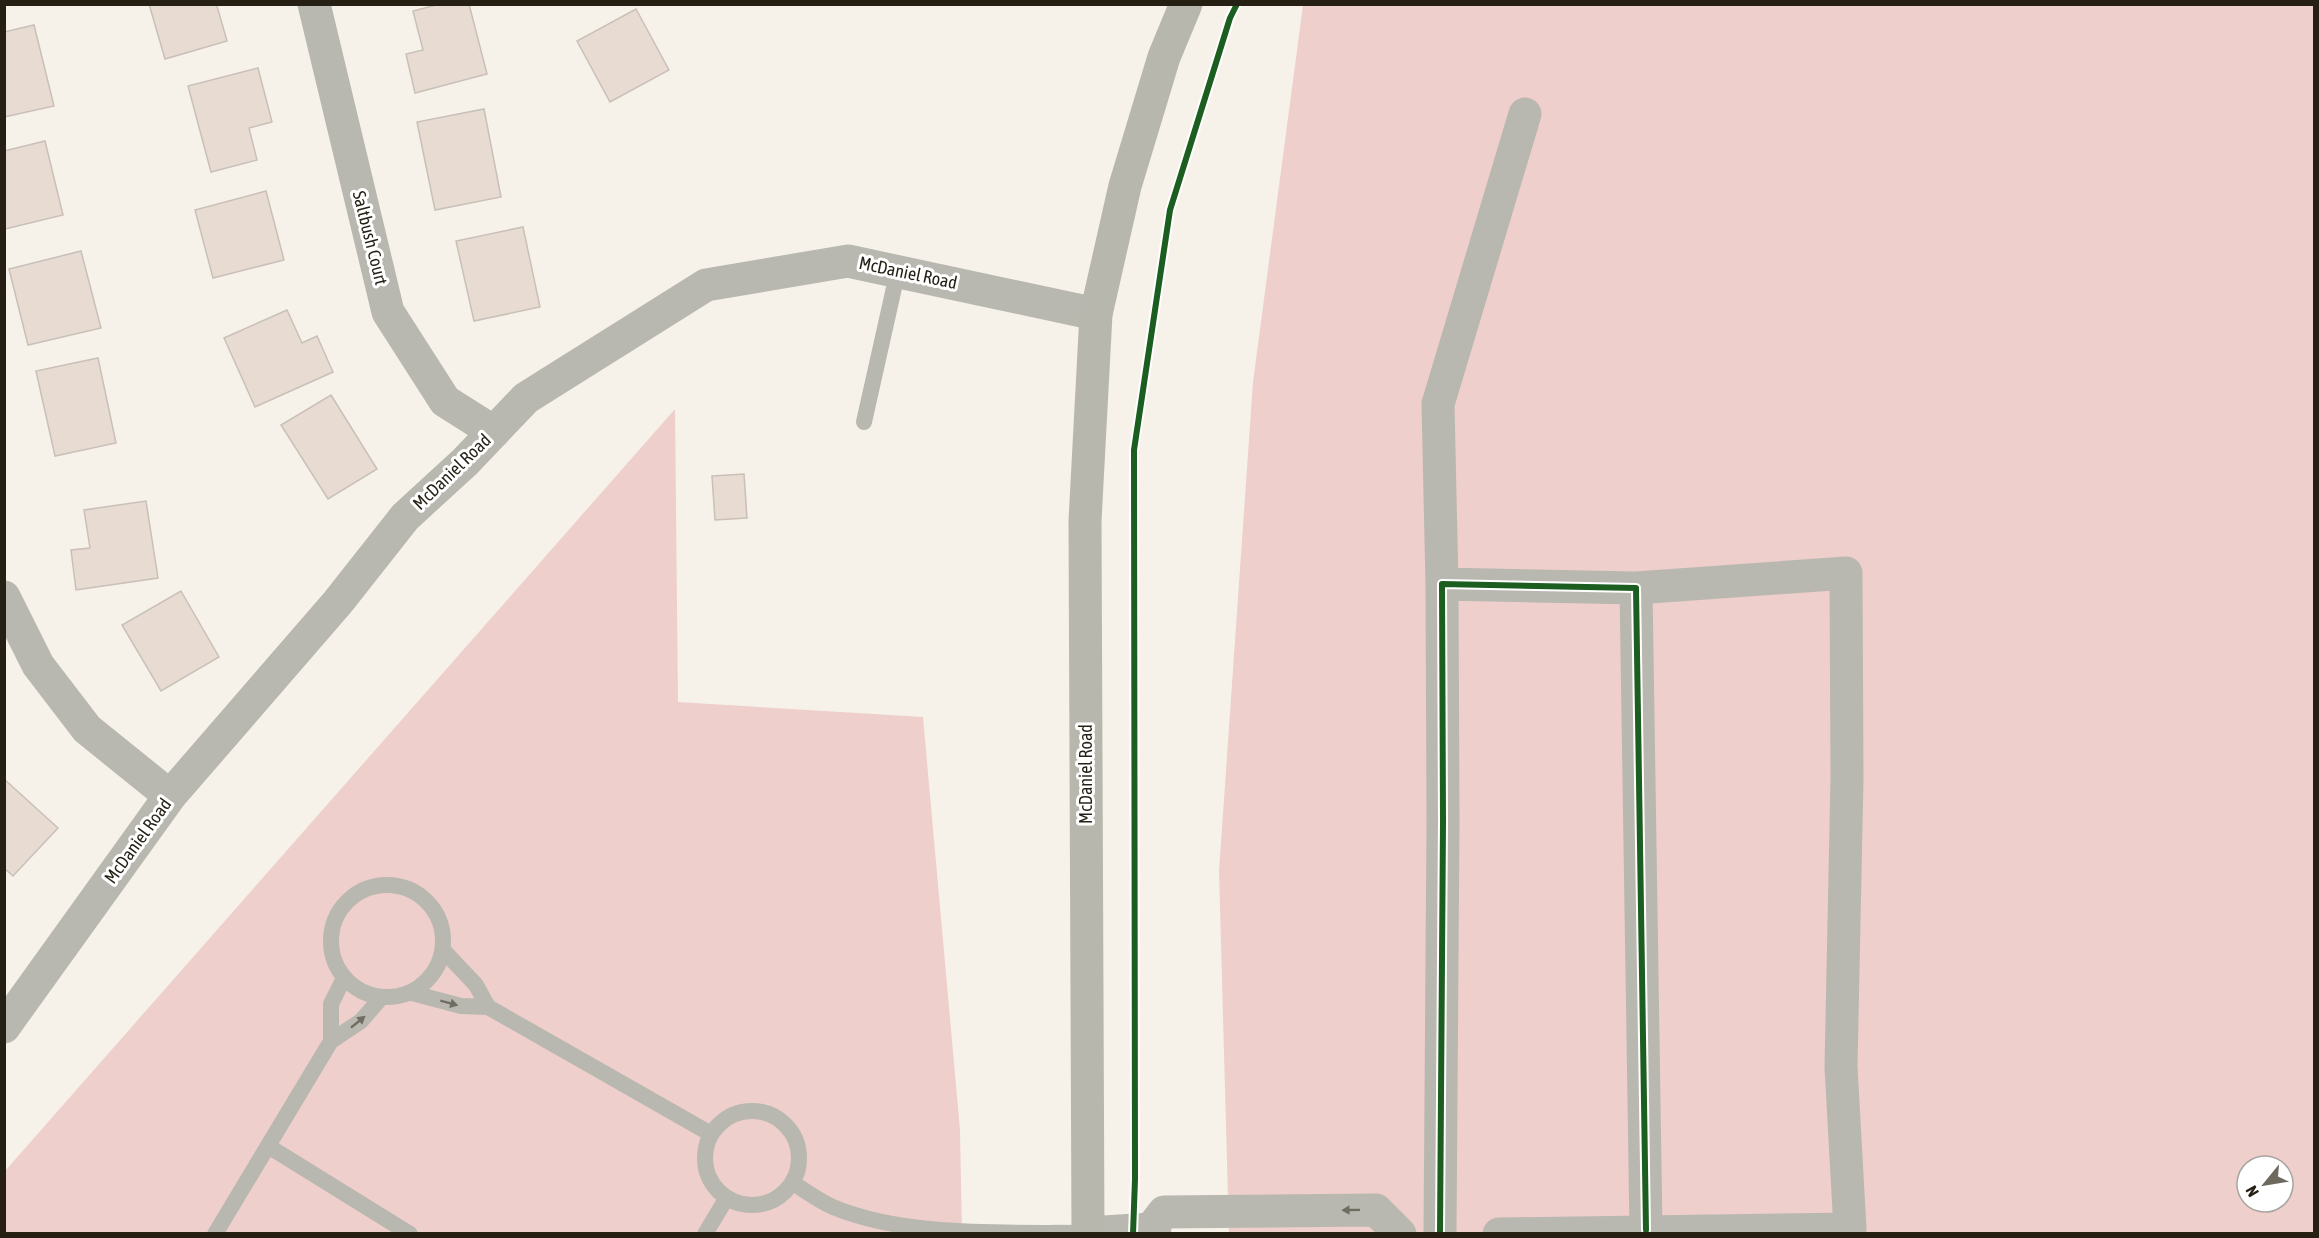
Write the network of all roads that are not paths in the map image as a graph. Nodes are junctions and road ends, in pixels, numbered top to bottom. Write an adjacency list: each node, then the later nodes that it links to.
1 (314, 4): 7 (street, Saltbush Court)
2 (1186, 4): 5 (main road, McDaniel Road)
3 (1525, 114): 8 (street)
4 (898, 270): 5 (street, McDaniel Road); 6 (lane); 7 (street, McDaniel Road)
5 (1096, 314): 29 (main road, McDaniel Road)
6 (864, 422)
7 (494, 432): 11 (street, McDaniel Road)
8 (1442, 584): 9 (street); 31 (street)
9 (1636, 588): 23 (street); 25 (street)
10 (4, 597): 11 (street)
11 (170, 795): 17 (street, McDaniel Road)
12 (443, 950): 13 (lane); 14 (lane); 16 (lane)
13 (344, 978): 15 (lane); 18 (lane)
14 (412, 993): 15 (lane); 16 (lane, one-way to 16)
15 (381, 998): 18 (lane, one-way to 15)
16 (488, 1007): 19 (lane)
17 (4, 1027)
18 (331, 1041): 20 (lane)
19 (711, 1134): 21 (lane); 22 (lane)
20 (268, 1146): 26 (lane); 27 (lane)
21 (793, 1183): 22 (lane); 29 (lane)
22 (726, 1199): 28 (lane)
23 (1646, 1230): 25 (street); 32 (street)
24 (1153, 1231): 29 (street); 30 (street, one-way to 24)
25 (1850, 1231)
26 (215, 1233)
27 (410, 1233)
28 (705, 1233)
29 (1088, 1233)
30 (1400, 1233)
31 (1440, 1233)
32 (1499, 1233)

